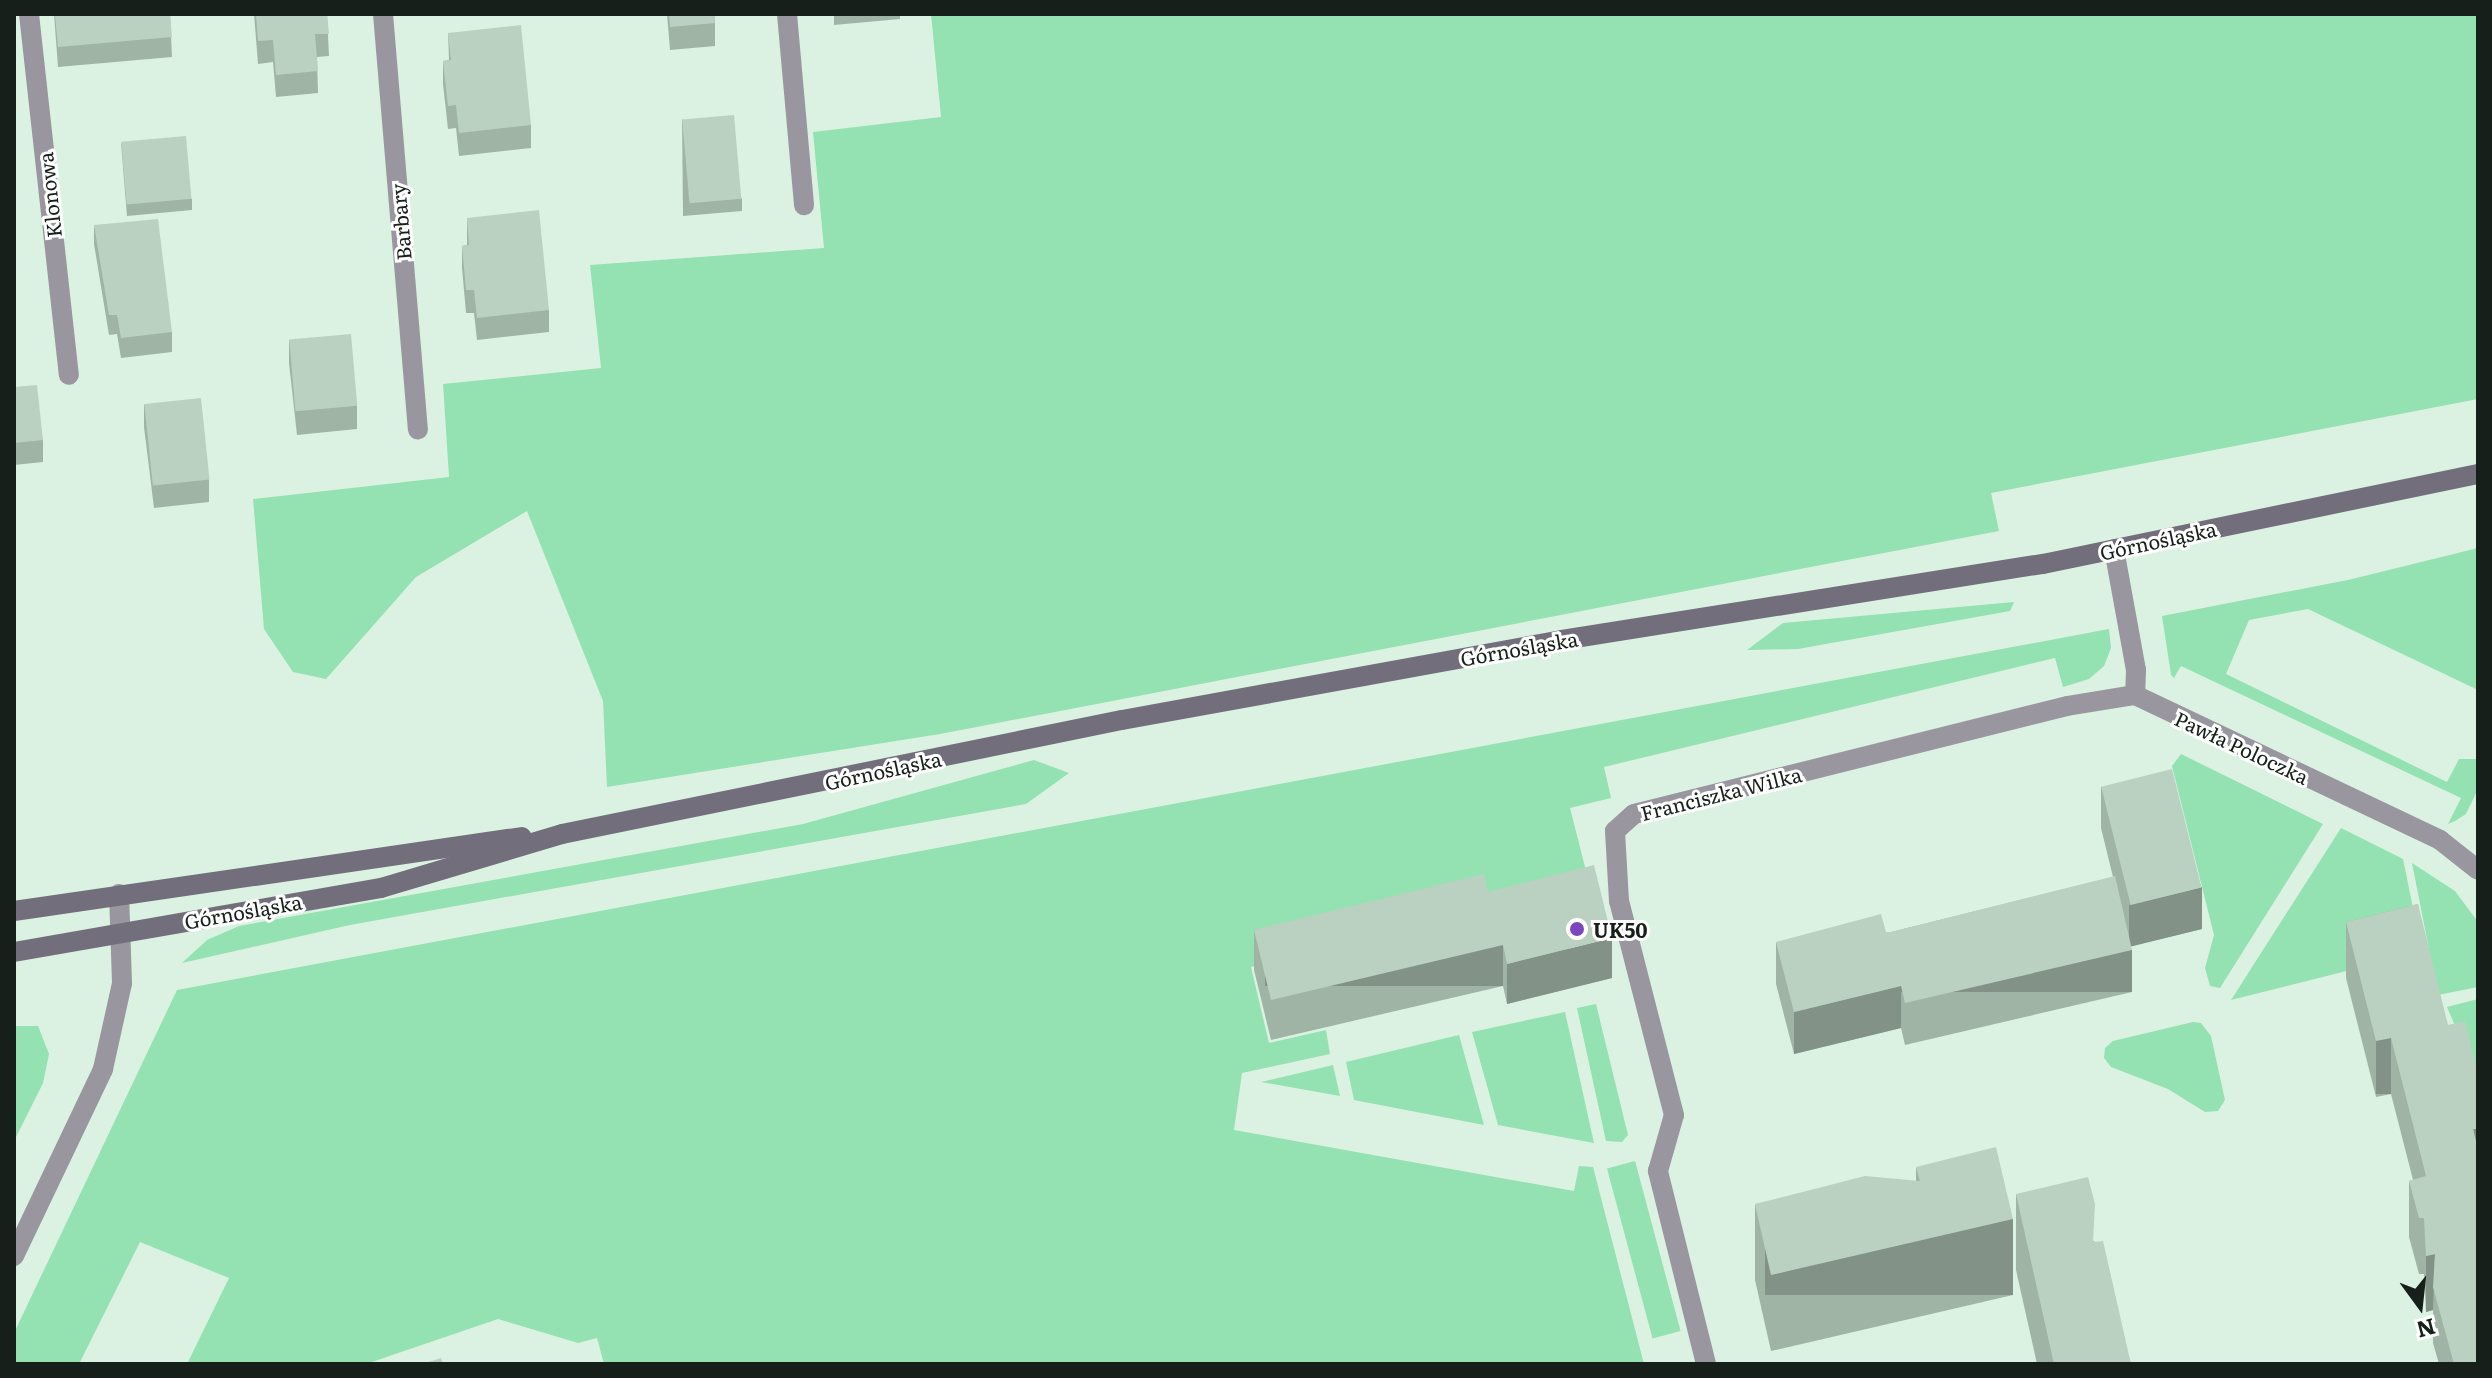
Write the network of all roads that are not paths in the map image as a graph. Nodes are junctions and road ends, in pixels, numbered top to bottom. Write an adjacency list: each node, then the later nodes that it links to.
1 (29, 14): 5 (street, Klonowa)
2 (383, 14): 6 (street, Barbary)
3 (787, 14): 4 (street)
4 (804, 205)
5 (69, 375)
6 (418, 430)
7 (2478, 474): 8 (street, Górnośląska)
8 (2114, 549): 9 (street); 10 (street, Górnośląska)
9 (2135, 695): 11 (street, Pawła Poloczka); 17 (street, Franciszka Wilka)
10 (562, 834): 12 (street, Górnośląska); 14 (street, Górnośląska)
11 (2478, 870)
12 (119, 894): 13 (street, Górnośląska); 14 (street)
13 (14, 911)
14 (124, 932): 15 (street, Górnośląska); 16 (street)
15 (14, 952)
16 (14, 1256)
17 (1706, 1364)

